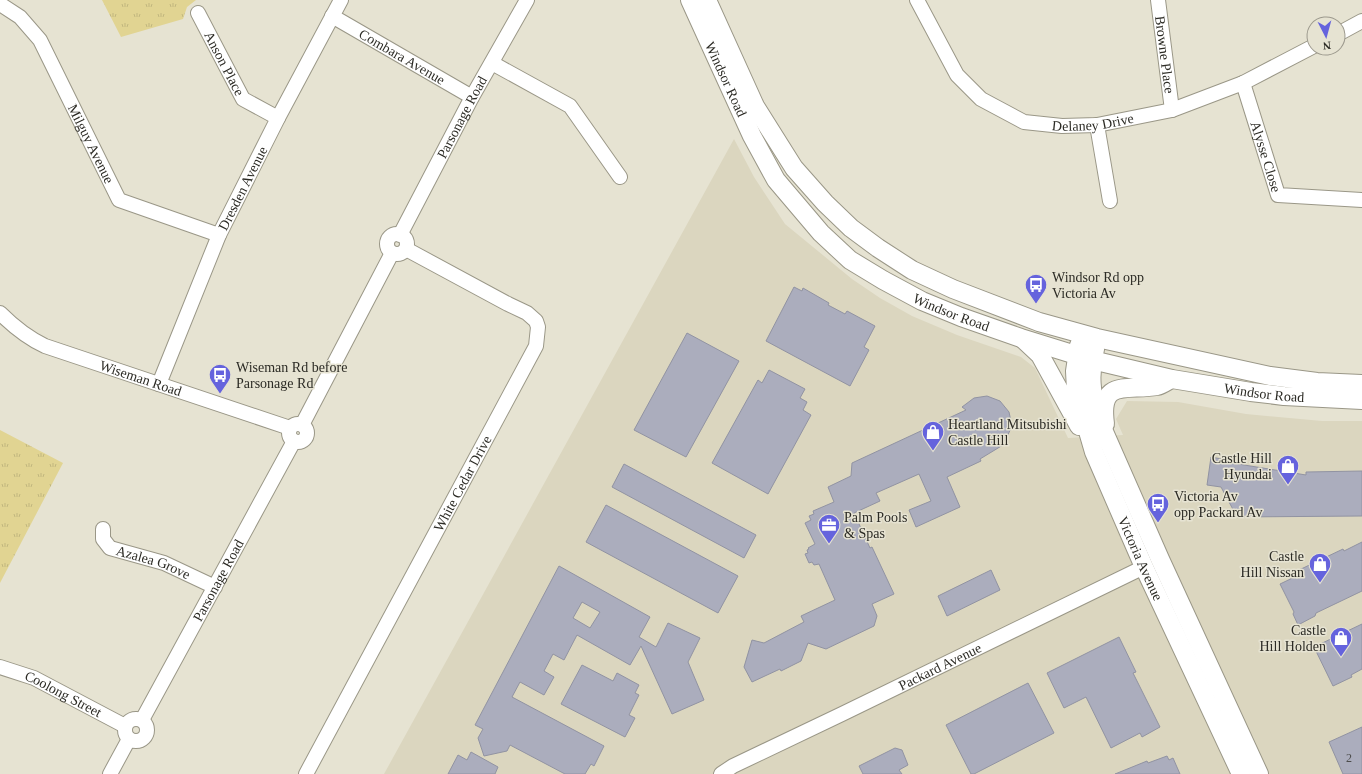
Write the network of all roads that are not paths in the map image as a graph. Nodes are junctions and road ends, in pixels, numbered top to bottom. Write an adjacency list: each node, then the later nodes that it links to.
1 (341, 0): 9 (street, Dresden Avenue)
2 (527, 0): 13 (street, Parsonage Road)
3 (690, 0): 28 (main road, Windsor Road)
4 (707, 0): 27 (main road, Windsor Road)
5 (917, 0): 18 (street, Delaney Drive)
6 (1158, 0): 16 (street, Browne Place)
7 (0, 4): 22 (street, Milguy Avenue)
8 (198, 13): 17 (street, Anson Place)
9 (332, 16): 15 (street, Combara Avenue); 17 (street, Dresden Avenue)
10 (1362, 22): 11 (street)
11 (1346, 30)
12 (1306, 50): 14 (street, Delaney Drive)
13 (492, 63): 15 (street, Parsonage Road); 19 (street)
14 (1243, 83): 16 (street, Delaney Drive); 20 (street, Alysse Close)
15 (472, 97): 23 (street, Parsonage Road)
16 (1172, 110): 18 (street, Delaney Drive)
17 (278, 118): 22 (street, Dresden Avenue)
18 (1097, 125): 21 (street)
19 (620, 177)
20 (1362, 200)
21 (1110, 201)
22 (219, 235): 31 (street, Dresden Avenue)
23 (400, 235): 24 (street); 25 (street)
24 (406, 249): 25 (street); 47 (street, White Cedar Drive)
25 (392, 253): 34 (street, Parsonage Road)
26 (0, 313): 31 (street, Wiseman Road)
27 (1089, 336): 29 (main road, Victoria Avenue); 32 (main road, Windsor Road)
28 (1021, 338): 29 (main road, Windsor Road); 36 (main road)
29 (1084, 358): 30 (main road, Windsor Road); 35 (main road, Victoria Avenue); 36 (main road, Victoria Avenue)
30 (1172, 379): 33 (main road, Windsor Road); 35 (main road)
31 (159, 384): 34 (street, Wiseman Road)
32 (1362, 384)
33 (1362, 400)
34 (295, 431): 40 (street, Parsonage Road)
35 (1107, 438): 38 (main road, Victoria Avenue)
36 (1094, 452): 39 (main road, Victoria Avenue)
37 (103, 529): 40 (street, Azalea Grove)
38 (1160, 559): 39 (main road, Packard Avenue); 42 (main road, Victoria Avenue)
39 (1144, 567): 42 (main road, Victoria Avenue); 48 (street, Packard Avenue)
40 (215, 587): 43 (street, Parsonage Road)
41 (0, 666): 44 (street, Coolong Street)
42 (1207, 682): 45 (main road, Victoria Avenue)
43 (142, 720): 44 (street); 44 (street)
44 (127, 733): 46 (street)
45 (1248, 771)
46 (110, 774)
47 (306, 774)
48 (721, 774)

